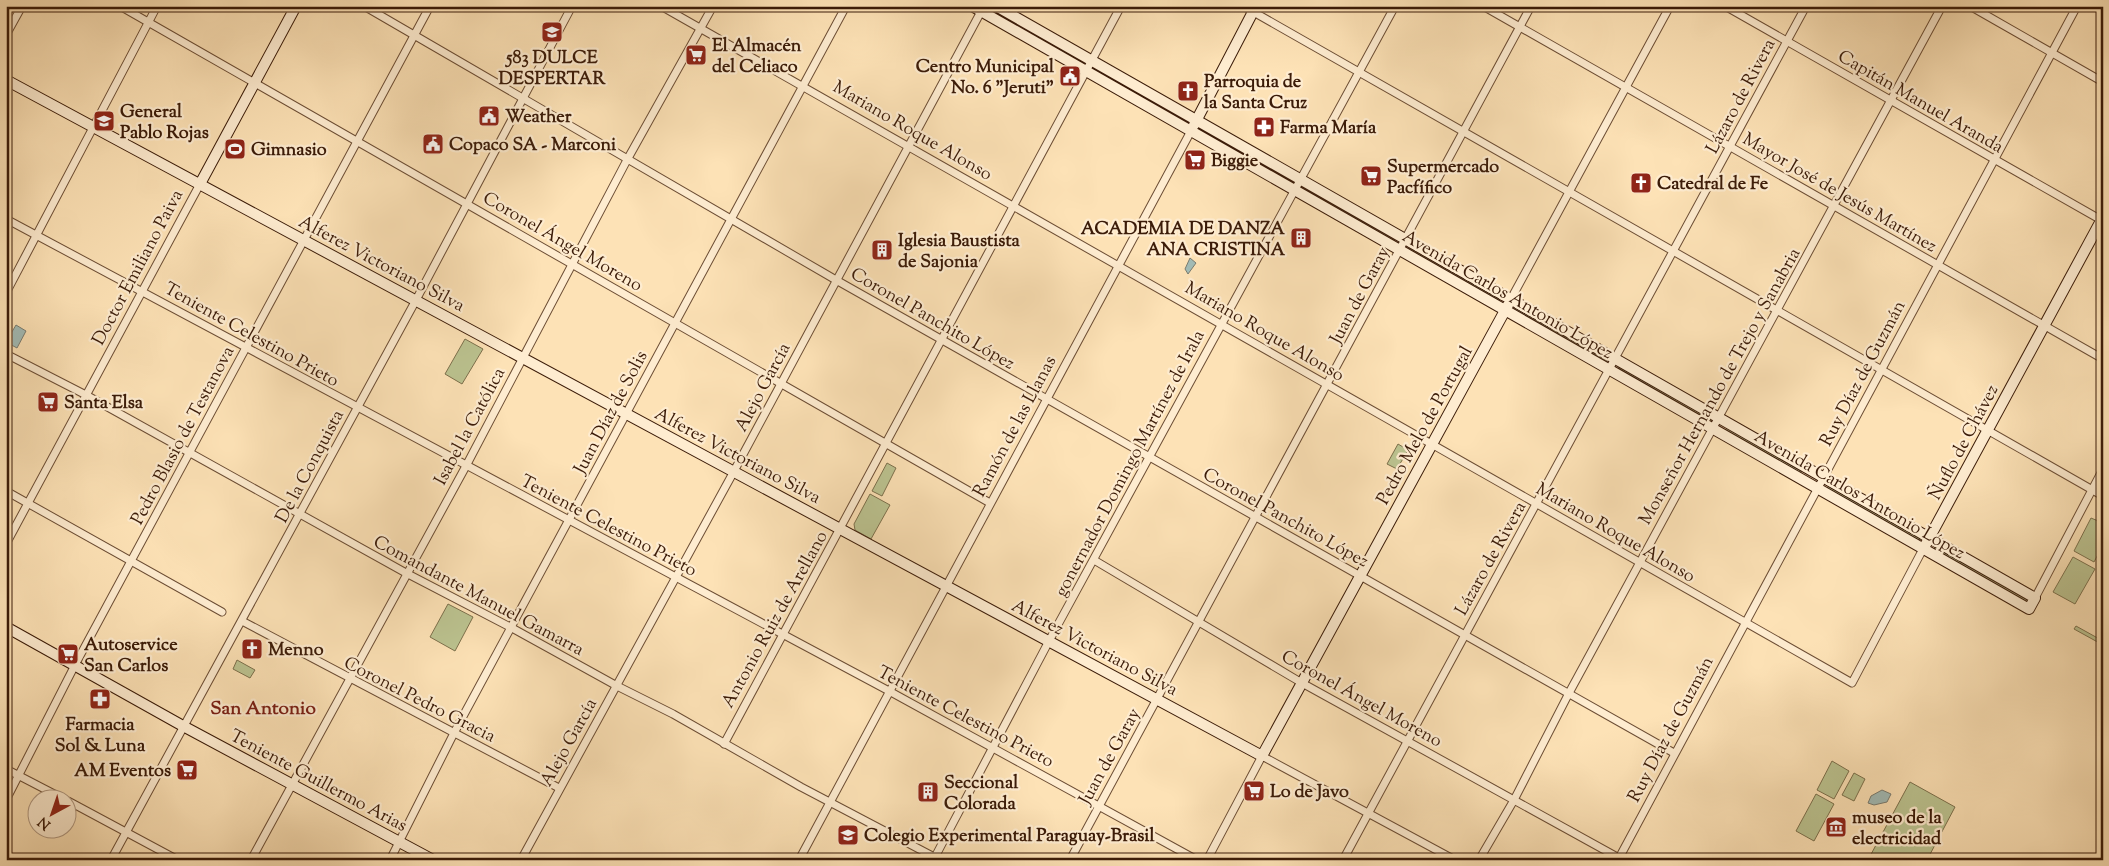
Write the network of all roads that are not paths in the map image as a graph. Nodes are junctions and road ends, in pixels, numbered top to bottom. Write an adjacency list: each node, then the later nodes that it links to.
1 (22, 6): 29 (street)
2 (120, 6): 25 (street, Coronel Ángel Moreno)
3 (157, 6): 25 (street)
4 (296, 6): 37 (street, Doctor Emiliano Paiva)
5 (364, 6): 28 (street, Coronel Panchito López)
6 (430, 6): 28 (street, Pedro Blasio de Testanova)
7 (572, 6): 40 (street, De la Conquista)
8 (661, 6): 27 (street, Mariano Roque Alonso)
9 (713, 6): 27 (street, Isabel la Católica)
10 (846, 6): 38 (street, Juan Díaz de Solis)
11 (996, 6): 32 (street, Avenida Carlos Antonio López)
12 (1121, 6): 32 (street, Antonio Ruiz de Arellano)
13 (1243, 6): 24 (street)
14 (1395, 6): 33 (street, gonernador Domingo Martínez de Irala)
15 (1483, 6): 26 (street, Mayor José de Jesús Martínez)
16 (1530, 6): 26 (street, Juan de Garay)
17 (1670, 6): 39 (street, Pedro Melo de Portugal)
18 (1725, 6): 30 (street, Capitán Manuel Aranda)
19 (1806, 6): 30 (street, Lázaro de Rivera)
20 (1942, 6): 41 (street, Monseñor Hernando de Trejo y Sanabria)
21 (1970, 6): 31 (street)
22 (2077, 6): 31 (street, Ruy Díaz de Guzmán)
23 (979, 8): 34 (street, Avenida Carlos Antonio López); 47 (street, Alejo García)
24 (1255, 9): 33 (street); 42 (street, Ramón de las Llanas)
25 (148, 22): 37 (street, Coronel Ángel Moreno); 43 (street)
26 (1519, 27): 39 (street, Mayor José de Jesús Martínez); 45 (street, Juan de Garay)
27 (701, 29): 38 (street, Mariano Roque Alonso); 50 (street, Isabel la Católica)
28 (414, 35): 40 (street, Coronel Panchito López); 46 (street, Pedro Blasio de Testanova)
29 (6, 36)
30 (1787, 41): 41 (street, Capitán Manuel Aranda); 48 (street, Lázaro de Rivera)
31 (2052, 53): 36 (street); 49 (street, Ruy Díaz de Guzmán)
32 (1092, 61): 34 (street, Antonio Ruiz de Arellano); 42 (street, Avenida Carlos Antonio López)
33 (1359, 72): 45 (street); 51 (street, gonernador Domingo Martínez de Irala)
34 (1086, 73): 44 (street, Avenida Carlos Antonio López); 56 (street, Antonio Ruiz de Arellano)
35 (6, 80): 43 (street, Alferez Victoriano Silva)
36 (2103, 82)
37 (255, 83): 46 (street, Coronel Ángel Moreno); 52 (street, Doctor Emiliano Paiva)
38 (804, 86): 47 (street, Mariano Roque Alonso); 60 (street, Juan Díaz de Solis)
39 (1626, 88): 48 (street, Mayor José de Jesús Martínez); 54 (street, Pedro Melo de Portugal)
40 (523, 98): 50 (street, Coronel Panchito López); 55 (street, De la Conquista)
41 (1891, 101): 49 (street, Capitán Manuel Aranda); 57 (street, Monseñor Hernando de Trejo y Sanabria)
42 (1196, 120): 44 (street, Ramón de las Llanas); 51 (street, Avenida Carlos Antonio López)
43 (93, 127): 52 (street, Alferez Victoriano Silva); 61 (street)
44 (1190, 131): 53 (street, Avenida Carlos Antonio López); 68 (street, Ramón de las Llanas)
45 (1464, 132): 54 (street); 63 (street, Juan de Garay)
46 (357, 141): 55 (street, Coronel Ángel Moreno); 62 (street, Pedro Blasio de Testanova)
47 (909, 145): 56 (street, Mariano Roque Alonso); 69 (street, Alejo García)
48 (1730, 147): 57 (street, Mayor José de Jesús Martínez); 65 (street, Lázaro de Rivera)
49 (1994, 159): 59 (street, Capitán Manuel Aranda); 67 (street, Ruy Díaz de Guzmán)
50 (627, 160): 60 (street, Coronel Panchito López); 66 (street, Isabel la Católica)
51 (1301, 181): 53 (street, gonernador Domingo Martínez de Irala); 63 (street, Avenida Carlos Antonio López)
52 (200, 184): 62 (street, Alferez Victoriano Silva); 70 (street, Doctor Emiliano Paiva)
53 (1295, 191): 64 (street, Avenida Carlos Antonio López); 77 (street, gonernador Domingo Martínez de Irala)
54 (1569, 192): 65 (street); 73 (street, Pedro Melo de Portugal)
55 (467, 204): 66 (street, Coronel Ángel Moreno); 72 (street, De la Conquista)
56 (1015, 205): 68 (street, Mariano Roque Alonso); 79 (street, Antonio Ruiz de Arellano)
57 (1834, 206): 67 (street, Mayor José de Jesús Martínez); 75 (street, Monseñor Hernando de Trejo y Sanabria)
58 (6, 219): 61 (street, Teniente Celestino Prieto)
59 (2102, 219): 78 (street, Ñuflo de Chávez)
60 (732, 220): 69 (street, Coronel Panchito López); 76 (street, Juan Díaz de Solis)
61 (37, 236): 70 (street, Teniente Celestino Prieto); 71 (street)
62 (304, 240): 72 (street, Alferez Victoriano Silva); 80 (street, Pedro Blasio de Testanova)
63 (1406, 240): 64 (street, Juan de Garay); 73 (street, Avenida Carlos Antonio López)
64 (1400, 250): 74 (street, Avenida Carlos Antonio López); 88 (street, Juan de Garay)
65 (1674, 252): 75 (street); 83 (street, Lázaro de Rivera)
66 (572, 264): 76 (street, Coronel Ángel Moreno); 82 (street, Isabel la Católica)
67 (1938, 264): 78 (street, Mayor José de Jesús Martínez); 86 (street, Ruy Díaz de Guzmán)
68 (1119, 265): 77 (street, Mariano Roque Alonso); 90 (street, Ramón de las Llanas)
69 (836, 280): 79 (street, Coronel Panchito López); 87 (street, Alejo García)
70 (142, 291): 80 (street, Teniente Celestino Prieto); 89 (street, Doctor Emiliano Paiva)
71 (6, 293)
72 (416, 300): 82 (street, Alferez Victoriano Silva); 91 (street, De la Conquista)
73 (1511, 300): 74 (street, Pedro Melo de Portugal); 83 (street, Avenida Carlos Antonio López)
74 (1505, 310): 85 (street, Avenida Carlos Antonio López); 97 (street, Pedro Melo de Portugal)
75 (1777, 311): 86 (street); 93 (street, Monseñor Hernando de Trejo y Sanabria)
76 (675, 323): 87 (street, Coronel Ángel Moreno); 92 (street, Juan Díaz de Solis)
77 (1222, 323): 88 (street, Mariano Roque Alonso); 99 (street, gonernador Domingo Martínez de Irala)
78 (2044, 325): 84 (street, Mayor José de Jesús Martínez); 95 (street, Ñuflo de Chávez)
79 (942, 340): 90 (street, Coronel Panchito López); 96 (street, Antonio Ruiz de Arellano)
80 (246, 348): 91 (street, Teniente Celestino Prieto); 98 (street, Pedro Blasio de Testanova)
81 (6, 354): 89 (street, Comandante Manuel Gamarra)
82 (522, 357): 92 (street, Alferez Victoriano Silva); 100 (street, Isabel la Católica)
83 (1616, 359): 85 (street, Lázaro de Rivera); 93 (street, Avenida Carlos Antonio López)
84 (2103, 359)
85 (1610, 370): 94 (street, Avenida Carlos Antonio López); 110 (street, Lázaro de Rivera)
86 (1881, 370): 95 (street); 103 (street, Ruy Díaz de Guzmán)
87 (781, 383): 96 (street, Coronel Ángel Moreno); 102 (street, Alejo García)
88 (1327, 384): 97 (street, Mariano Roque Alonso); 112 (street, Juan de Garay)
89 (86, 395): 98 (street, Comandante Manuel Gamarra); 108 (street, Doctor Emiliano Paiva)
90 (1046, 399): 99 (street, Coronel Panchito López); 109 (street, Ramón de las Llanas)
91 (357, 408): 100 (street, Teniente Celestino Prieto); 111 (street, De la Conquista)
92 (626, 413): 102 (street, Alferez Victoriano Silva); 113 (street, Juan Díaz de Solis)
93 (1719, 418): 94 (street, Monseñor Hernando de Trejo y Sanabria); 103 (street, Avenida Carlos Antonio López)
94 (1713, 429): 104 (street, Avenida Carlos Antonio López); 120 (street, Monseñor Hernando de Trejo y Sanabria)
95 (1987, 431): 105 (street); 115 (street, Ñuflo de Chávez)
96 (887, 443): 109 (street, Coronel Ángel Moreno); 114 (street, Antonio Ruiz de Arellano)
97 (1432, 444): 110 (street, Mariano Roque Alonso); 122 (street, Pedro Melo de Portugal)
98 (189, 454): 111 (street, Comandante Manuel Gamarra); 119 (street, Pedro Blasio de Testanova)
99 (1150, 458): 112 (street, Coronel Panchito López); 118 (street, gonernador Domingo Martínez de Irala)
100 (466, 466): 113 (street, Teniente Celestino Prieto); 121 (street, Isabel la Católica)
101 (2103, 469): 105 (street)
102 (733, 472): 114 (street, Alferez Victoriano Silva); 123 (street, Alejo García)
103 (1823, 477): 104 (street, Ruy Díaz de Guzmán); 115 (street, Avenida Carlos Antonio López)
104 (1817, 488): 117 (street, Avenida Carlos Antonio López); 129 (street, Ruy Díaz de Guzmán)
105 (2092, 490): 107 (street); 125 (street)
106 (6, 491): 108 (street)
107 (2103, 496)
108 (28, 503): 116 (street, Doctor Emiliano Paiva); 119 (street)
109 (990, 503): 124 (street, Ramón de las Llanas)
110 (1536, 504): 120 (street, Mariano Roque Alonso); 133 (street, Lázaro de Rivera)
111 (300, 514): 121 (street, Comandante Manuel Gamarra); 128 (street, De la Conquista)
112 (1256, 518): 122 (street, Coronel Panchito López); 127 (street, Juan de Garay)
113 (568, 521): 123 (street, Teniente Celestino Prieto); 131 (street, Juan Díaz de Solis)
114 (841, 529): 124 (street, Alferez Victoriano Silva); 132 (street, Antonio Ruiz de Arellano)
115 (1929, 538): 117 (street, Ñuflo de Chávez); 125 (street, Avenida Carlos Antonio López)
116 (6, 544)
117 (1923, 549): 125 (street, Avenida Carlos Antonio López); 138 (street, Ñuflo de Chávez)
118 (1094, 560): 127 (street, Coronel Ángel Moreno); 134 (street, gonernador Domingo Martínez de Irala)
119 (131, 561): 126 (street); 135 (street, Pedro Blasio de Testanova)
120 (1640, 563): 129 (street, Mariano Roque Alonso); 141 (street, Monseñor Hernando de Trejo y Sanabria)
121 (406, 573): 131 (street, Comandante Manuel Gamarra); 136 (street, Isabel la Católica)
122 (1360, 576): 133 (street, Coronel Panchito López); 137 (street, Pedro Melo de Portugal)
123 (676, 577): 132 (street, Teniente Celestino Prieto); 139 (street, Alejo García)
124 (946, 585): 134 (street, Alferez Victoriano Silva); 140 (street, Ramón de las Llanas)
125 (2035, 598)
126 (222, 612)
127 (1200, 620): 137 (street, Coronel Ángel Moreno); 142 (street, Juan de Garay)
128 (242, 622): 136 (street, Coronel Pedro Gracia); 143 (street, De la Conquista)
129 (1744, 622): 138 (street, Mariano Roque Alonso); 148 (street, Ruy Díaz de Guzmán)
130 (6, 627): 135 (street, Teniente Guillermo Arias)
131 (512, 628): 139 (street, Comandante Manuel Gamarra); 144 (street, Juan Díaz de Solis)
132 (781, 635): 140 (street, Teniente Celestino Prieto); 146 (street, Antonio Ruiz de Arellano)
133 (1465, 635): 141 (street, Coronel Panchito López); 145 (street, Lázaro de Rivera)
134 (1049, 641): 142 (street, Alferez Victoriano Silva); 147 (street, gonernador Domingo Martínez de Irala)
135 (75, 665): 143 (street, Teniente Guillermo Arias); 151 (street, Pedro Blasio de Testanova)
136 (348, 679): 144 (street, Coronel Pedro Gracia); 152 (street, Isabel la Católica)
137 (1302, 683): 145 (street, Coronel Ángel Moreno); 149 (street, Pedro Melo de Portugal)
138 (1852, 683)
139 (617, 686): 146 (street, Comandante Manuel Gamarra); 154 (street, Alejo García)
140 (889, 691): 147 (street, Teniente Celestino Prieto); 157 (street, Ramón de las Llanas)
141 (1569, 693): 148 (street, Coronel Panchito López); 156 (street, Monseñor Hernando de Trejo y Sanabria)
142 (1158, 700): 149 (street, Alferez Victoriano Silva); 158 (street, Juan de Garay)
143 (182, 726): 152 (street, Teniente Guillermo Arias); 161 (street, De la Conquista)
144 (454, 733): 154 (street, Coronel Pedro Gracia); 162 (street, Juan Díaz de Solis)
145 (1407, 741): 156 (street, Coronel Ángel Moreno); 160 (street, Lázaro de Rivera)
146 (724, 744): 157 (street, Comandante Manuel Gamarra)
147 (994, 748): 158 (street, Teniente Celestino Prieto); 163 (street, gonernador Domingo Martínez de Irala)
148 (1674, 753): 164 (street, Ruy Díaz de Guzmán)
149 (1262, 756): 160 (street, Alferez Victoriano Silva); 174 (street, Pedro Melo de Portugal)
150 (6, 769): 151 (street)
151 (19, 776): 153 (street); 155 (street, Pedro Blasio de Testanova)
152 (292, 784): 162 (street, Teniente Guillermo Arias); 167 (street, Isabel la Católica)
153 (42, 788)
154 (560, 788): 170 (street, Alejo García)
155 (6, 800)
156 (1514, 800): 164 (street, Coronel Ángel Moreno); 177 (street, Monseñor Hernando de Trejo y Sanabria)
157 (830, 802): 163 (street, Comandante Manuel Gamarra); 171 (street, Ramón de las Llanas)
158 (1098, 804): 172 (street, Juan de Garay); 173 (street, Teniente Celestino Prieto)
159 (78, 806): 161 (street)
160 (1368, 813): 175 (street, Lázaro de Rivera); 176 (street, Alferez Victoriano Silva)
161 (126, 832): 165 (street, De la Conquista); 166 (street)
162 (400, 842): 168 (street, Juan Díaz de Solis); 169 (street, Teniente Guillermo Arias)
163 (937, 859)
164 (1618, 859)
165 (111, 860)
166 (178, 860)
167 (251, 860)
168 (390, 860)
169 (433, 860)
170 (520, 860)
171 (799, 860)
172 (1070, 860)
173 (1197, 860)
174 (1207, 860)
175 (1343, 860)
176 (1455, 860)
177 (1479, 860)

